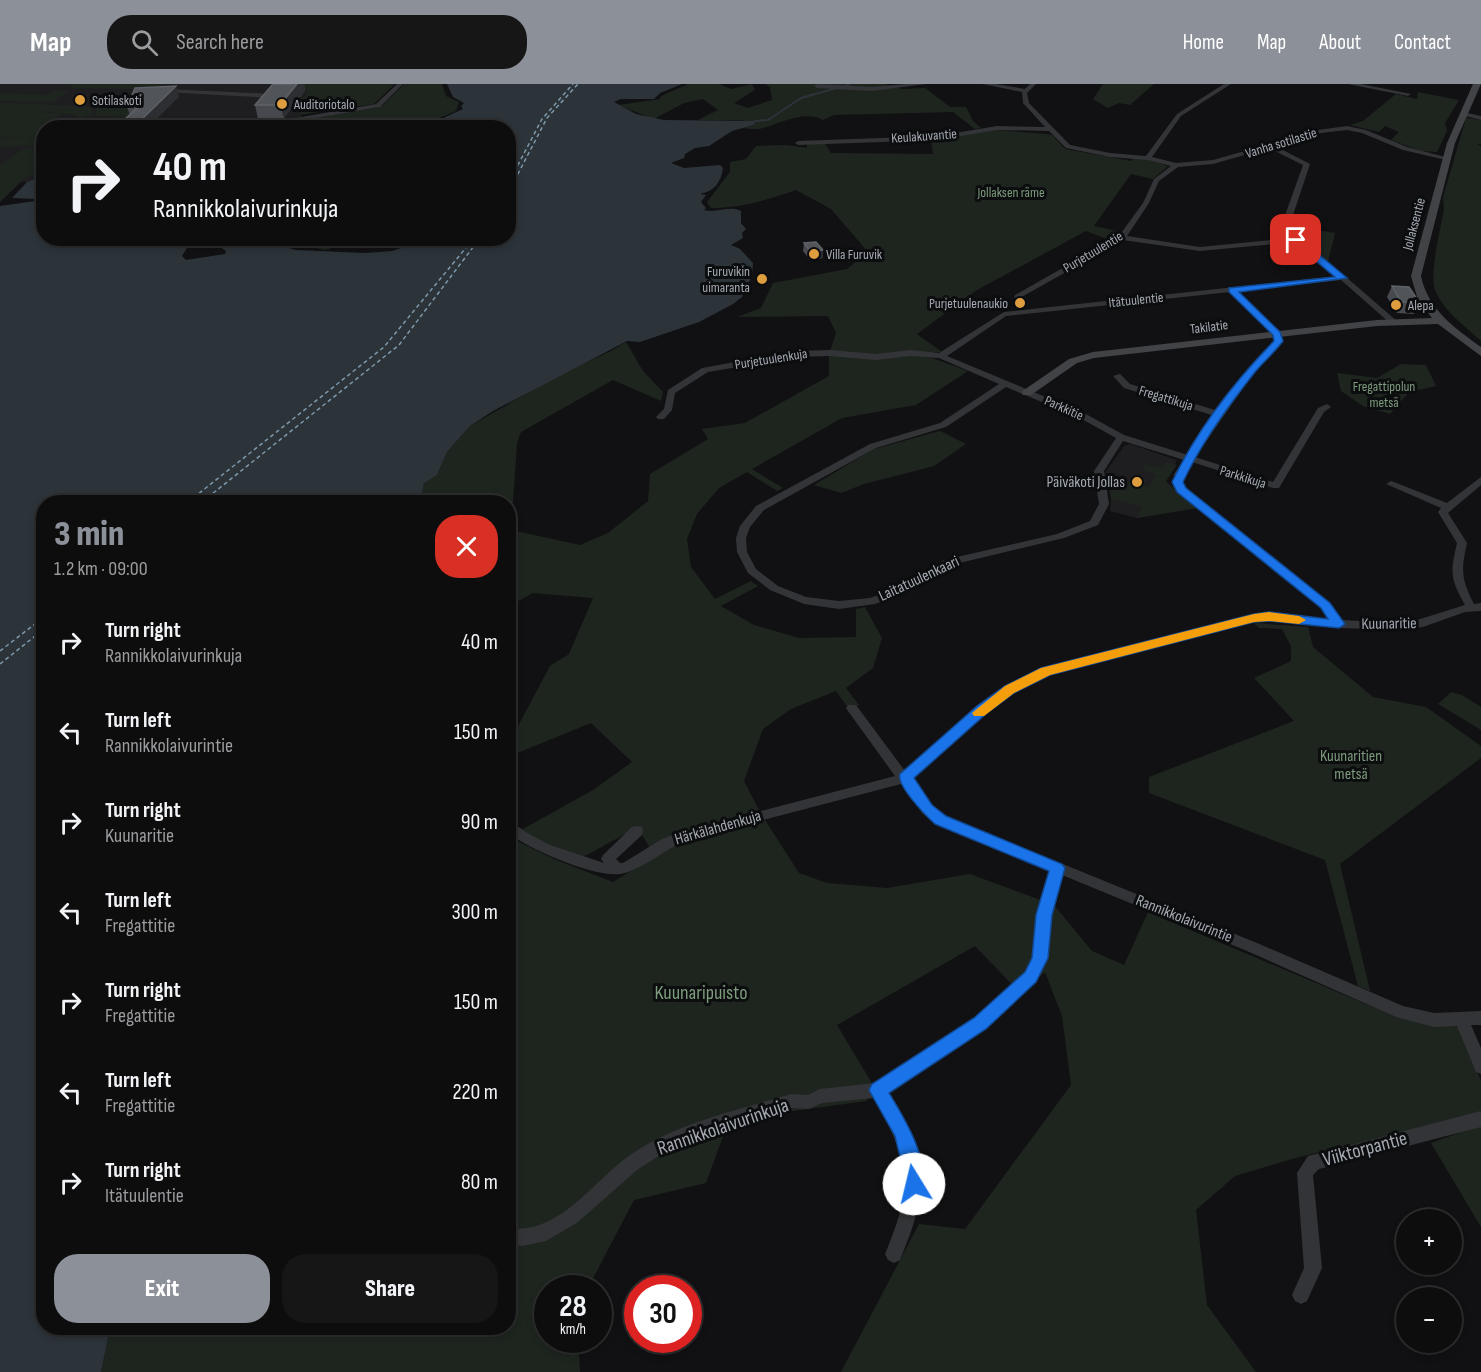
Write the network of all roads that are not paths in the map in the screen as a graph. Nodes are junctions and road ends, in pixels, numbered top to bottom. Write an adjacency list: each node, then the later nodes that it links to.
1 (172, 84): 12 (street)
2 (400, 84): 15 (street)
3 (923, 84): 9 (street)
4 (986, 84): 10 (street)
5 (1033, 84): 10 (street)
6 (1228, 84): 19 (street)
7 (1351, 84): 11 (street)
8 (1477, 84): 13 (main road, Jollaksentie)
9 (817, 86)
10 (1026, 91): 16 (street, Vanha sotilastie)
11 (1408, 94)
12 (273, 96)
13 (1463, 114): 14 (street); 20 (main road, Jollaksentie)
14 (1481, 118)
15 (291, 120)
16 (1050, 129): 17 (street, Keulakuvantie); 19 (street, Vanha sotilastie)
17 (798, 143)
18 (1272, 147): 20 (street, Vanha sotilastie); 21 (street, Vanha sotilastie); 23 (street)
19 (1148, 158): 21 (street, Vanha sotilastie)
20 (1446, 158): 27 (main road, Jollaksentie)
21 (1176, 165): 22 (street, Purjetuulentie)
22 (1122, 238): 23 (street); 26 (street, Purjetuulentie)
23 (1296, 240): 24 (street)
24 (1343, 278): 25 (street, Itätuulentie); 28 (street)
25 (1232, 290): 29 (street); 31 (street, Itätuulentie)
26 (1018, 297)
27 (1440, 321): 28 (main road, Takilatie); 30 (main road, Jollaksentie)
28 (1394, 322): 29 (main road, Takilatie)
29 (1277, 334): 34 (main road, Takilatie); 36 (street)
30 (1481, 353)
31 (941, 356): 33 (street, Parkkitie); 37 (street, Purjetuulenkuja)
32 (1117, 376): 36 (street, Fregattikuja)
33 (1006, 383): 34 (street, Parkkitie); 38 (street, Laitatuulenkaari)
34 (1027, 392): 38 (street, Parkkitie)
35 (1327, 407): 39 (street, Parkkikuja)
36 (1219, 414): 39 (street)
37 (661, 417)
38 (1120, 437): 39 (street, Parkkitie)
39 (1188, 459): 44 (street)
40 (1481, 480): 42 (street)
41 (1391, 484): 42 (street)
42 (1447, 507): 43 (street)
43 (1476, 607): 44 (street, Kuunaritie)
44 (1339, 624): 46 (street, Kuunaritie)
45 (852, 708): 46 (street, Rannikkolaivurintie)
46 (905, 777): 49 (street, Rannikkolaivurintie); 50 (street, Härkälahdenkuja)
47 (637, 831): 50 (street)
48 (516, 832): 50 (street)
49 (1057, 868): 52 (street, Rannikkolaivurintie); 54 (street, Rannikkolaivurinkuja)
50 (618, 870)
51 (1481, 1018): 52 (street, Rannikkolaivurintie)
52 (1462, 1020): 53 (street)
53 (1481, 1067)
54 (878, 1090): 56 (street, Rannikkolaivurinkuja); 57 (street)
55 (1481, 1119): 58 (street, Viiktorpantie)
56 (516, 1237)
57 (894, 1254)
58 (1301, 1295)

